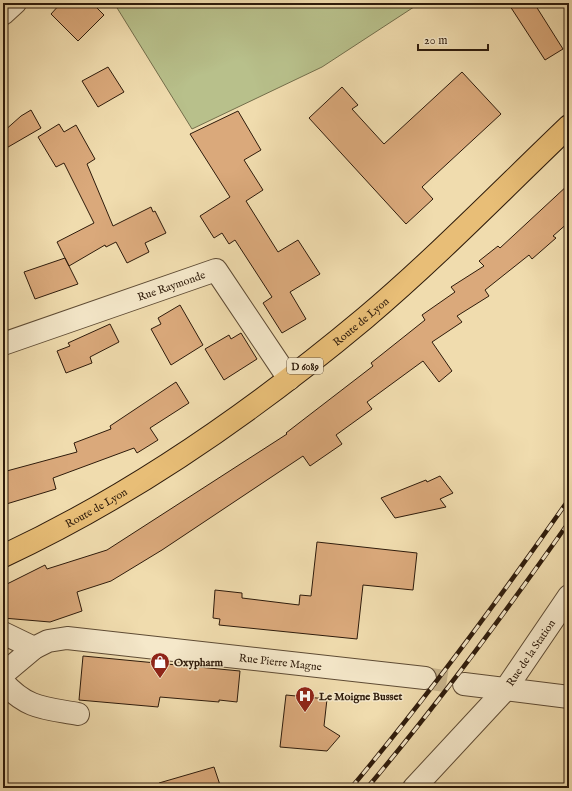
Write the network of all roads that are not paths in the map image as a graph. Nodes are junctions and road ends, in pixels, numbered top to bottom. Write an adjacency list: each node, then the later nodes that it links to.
1 (15, 3): 2 (street)
2 (3, 14)
3 (569, 126): 5 (main road, Route de Lyon / D 6089)
4 (3, 344): 5 (street, Rue Raymonde)
5 (289, 378): 6 (main road, Route de Lyon / D 6089)
6 (3, 556)
7 (569, 596): 14 (street, Rue de la Station)
8 (3, 633): 9 (street)
9 (34, 648): 10 (street, Rue Pierre Magne); 11 (street, Rue Pierre Magne)
10 (3, 674)
11 (425, 678)
12 (3, 682): 16 (street)
13 (464, 684): 14 (street)
14 (505, 690): 15 (street); 17 (street, Rue de la Station)
15 (569, 697)
16 (78, 714)
17 (414, 788)

